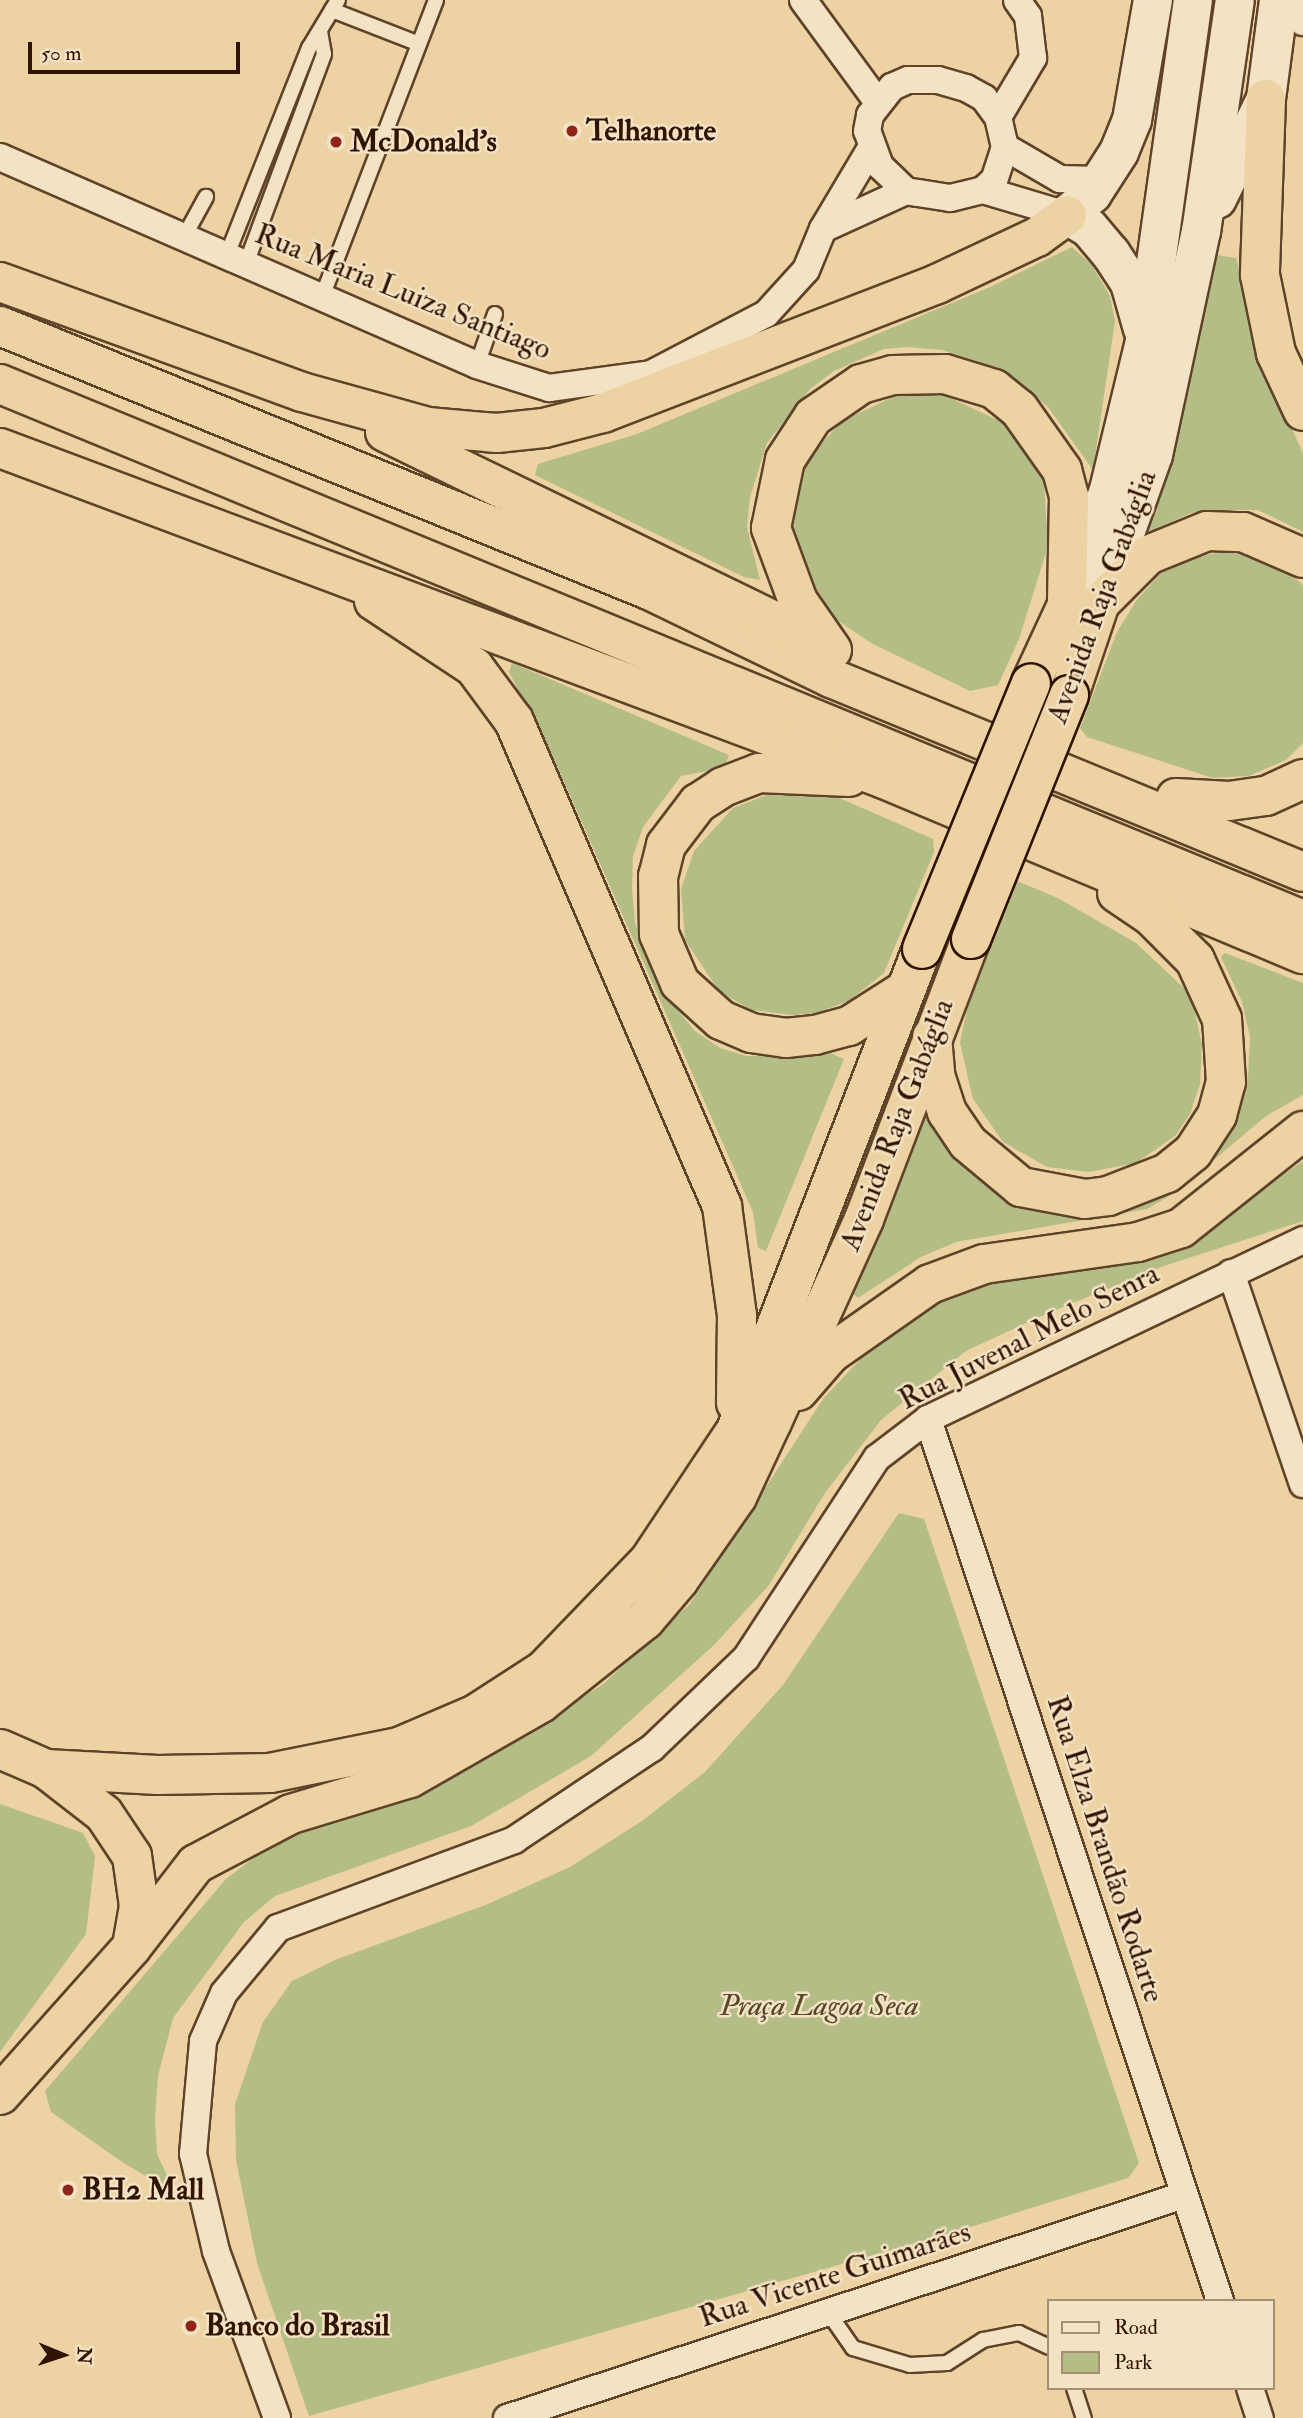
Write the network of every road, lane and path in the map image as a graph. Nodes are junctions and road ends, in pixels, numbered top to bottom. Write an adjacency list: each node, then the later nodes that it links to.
1 (436, 0): 12 (lane)
2 (803, 0): 14 (street)
3 (1017, 0): 15 (street)
4 (1153, 0): 19 (main road); 24 (main road)
5 (1193, 0): 24 (main road)
6 (1235, 0): 26 (main road, Avenida Raja Gabáglia)
7 (1279, 0): 13 (main road)
8 (1289, 0): 10 (street)
9 (335, 5): 11 (lane); 12 (lane)
10 (1303, 22)
11 (320, 32): 28 (lane); 28 (lane)
12 (419, 44): 30 (lane)
13 (1266, 99): 26 (main road); 37 (highway)
14 (877, 101): 15 (street); 16 (street)
15 (991, 107): 17 (street)
16 (871, 148): 21 (street); 25 (street, Rua Maria Luiza Santiago)
17 (1005, 148): 19 (street); 20 (street)
18 (0, 157): 27 (street, Rua Maria Luiza Santiago)
19 (1101, 180): 23 (main road)
20 (983, 190): 21 (street); 23 (street)
21 (906, 191): 25 (street)
22 (206, 197): 27 (lane)
23 (1067, 215): 33 (main road); 36 (highway)
24 (1163, 215): 33 (main road, Avenida Raja Gabáglia)
25 (823, 229): 34 (street, Rua Maria Luiza Santiago)
26 (1201, 232): 41 (main road, Avenida Raja Gabáglia)
27 (184, 237): 28 (street, Rua Maria Luiza Santiago)
28 (236, 260): 30 (street, Rua Maria Luiza Santiago)
29 (0, 282): 36 (highway)
30 (322, 297): 34 (street, Rua Maria Luiza Santiago)
31 (495, 314): 34 (lane)
32 (0, 326): 48 (highway)
33 (1145, 341): 41 (main road, Avenida Raja Gabáglia)
34 (477, 365)
35 (0, 384): 49 (highway)
36 (302, 392): 42 (highway)
37 (1303, 411)
38 (0, 448): 40 (highway)
39 (1303, 558): 41 (highway)
40 (312, 561): 43 (highway); 57 (highway)
41 (1083, 604): 42 (highway); 51 (highway, Avenida Raja Gabáglia, bridge); 52 (highway, Avenida Raja Gabáglia, bridge)
42 (832, 650): 45 (highway)
43 (884, 779): 47 (highway); 51 (highway)
44 (1303, 779): 45 (highway)
45 (1176, 798): 46 (highway)
46 (1303, 850)
47 (1066, 857): 50 (highway); 52 (highway)
48 (1303, 872)
49 (1303, 920)
50 (1303, 954)
51 (904, 991): 57 (highway, Avenida Raja Gabáglia)
52 (932, 1034): 57 (highway, Avenida Raja Gabáglia)
53 (1303, 1131): 57 (highway)
54 (1303, 1240): 55 (street, Rua Juvenal Melo Senra)
55 (1231, 1273): 56 (street, Rua Juvenal Melo Senra); 58 (street)
56 (928, 1419): 63 (street, Rua Elza Brandão Rodarte); 69 (street, Rua Juvenal Melo Senra)
57 (754, 1426): 60 (highway, Avenida Raja Gabáglia); 61 (highway, Avenida Raja Gabáglia)
58 (1303, 1484)
59 (0, 1749): 60 (highway)
60 (46, 1769): 61 (highway)
61 (131, 1948): 62 (highway, Avenida Raja Gabáglia)
62 (0, 2095)
63 (1184, 2195): 64 (street, Rua Elza Brandão Rodarte); 65 (street, Rua Vicente Guimarães)
64 (1219, 2299)
65 (828, 2312): 66 (lane); 70 (street, Rua Vicente Guimarães)
66 (1048, 2347)
67 (1075, 2390): 71 (lane)
68 (1251, 2390): 72 (street)
69 (277, 2418)
70 (507, 2418)
71 (1084, 2418)
72 (1260, 2418)

